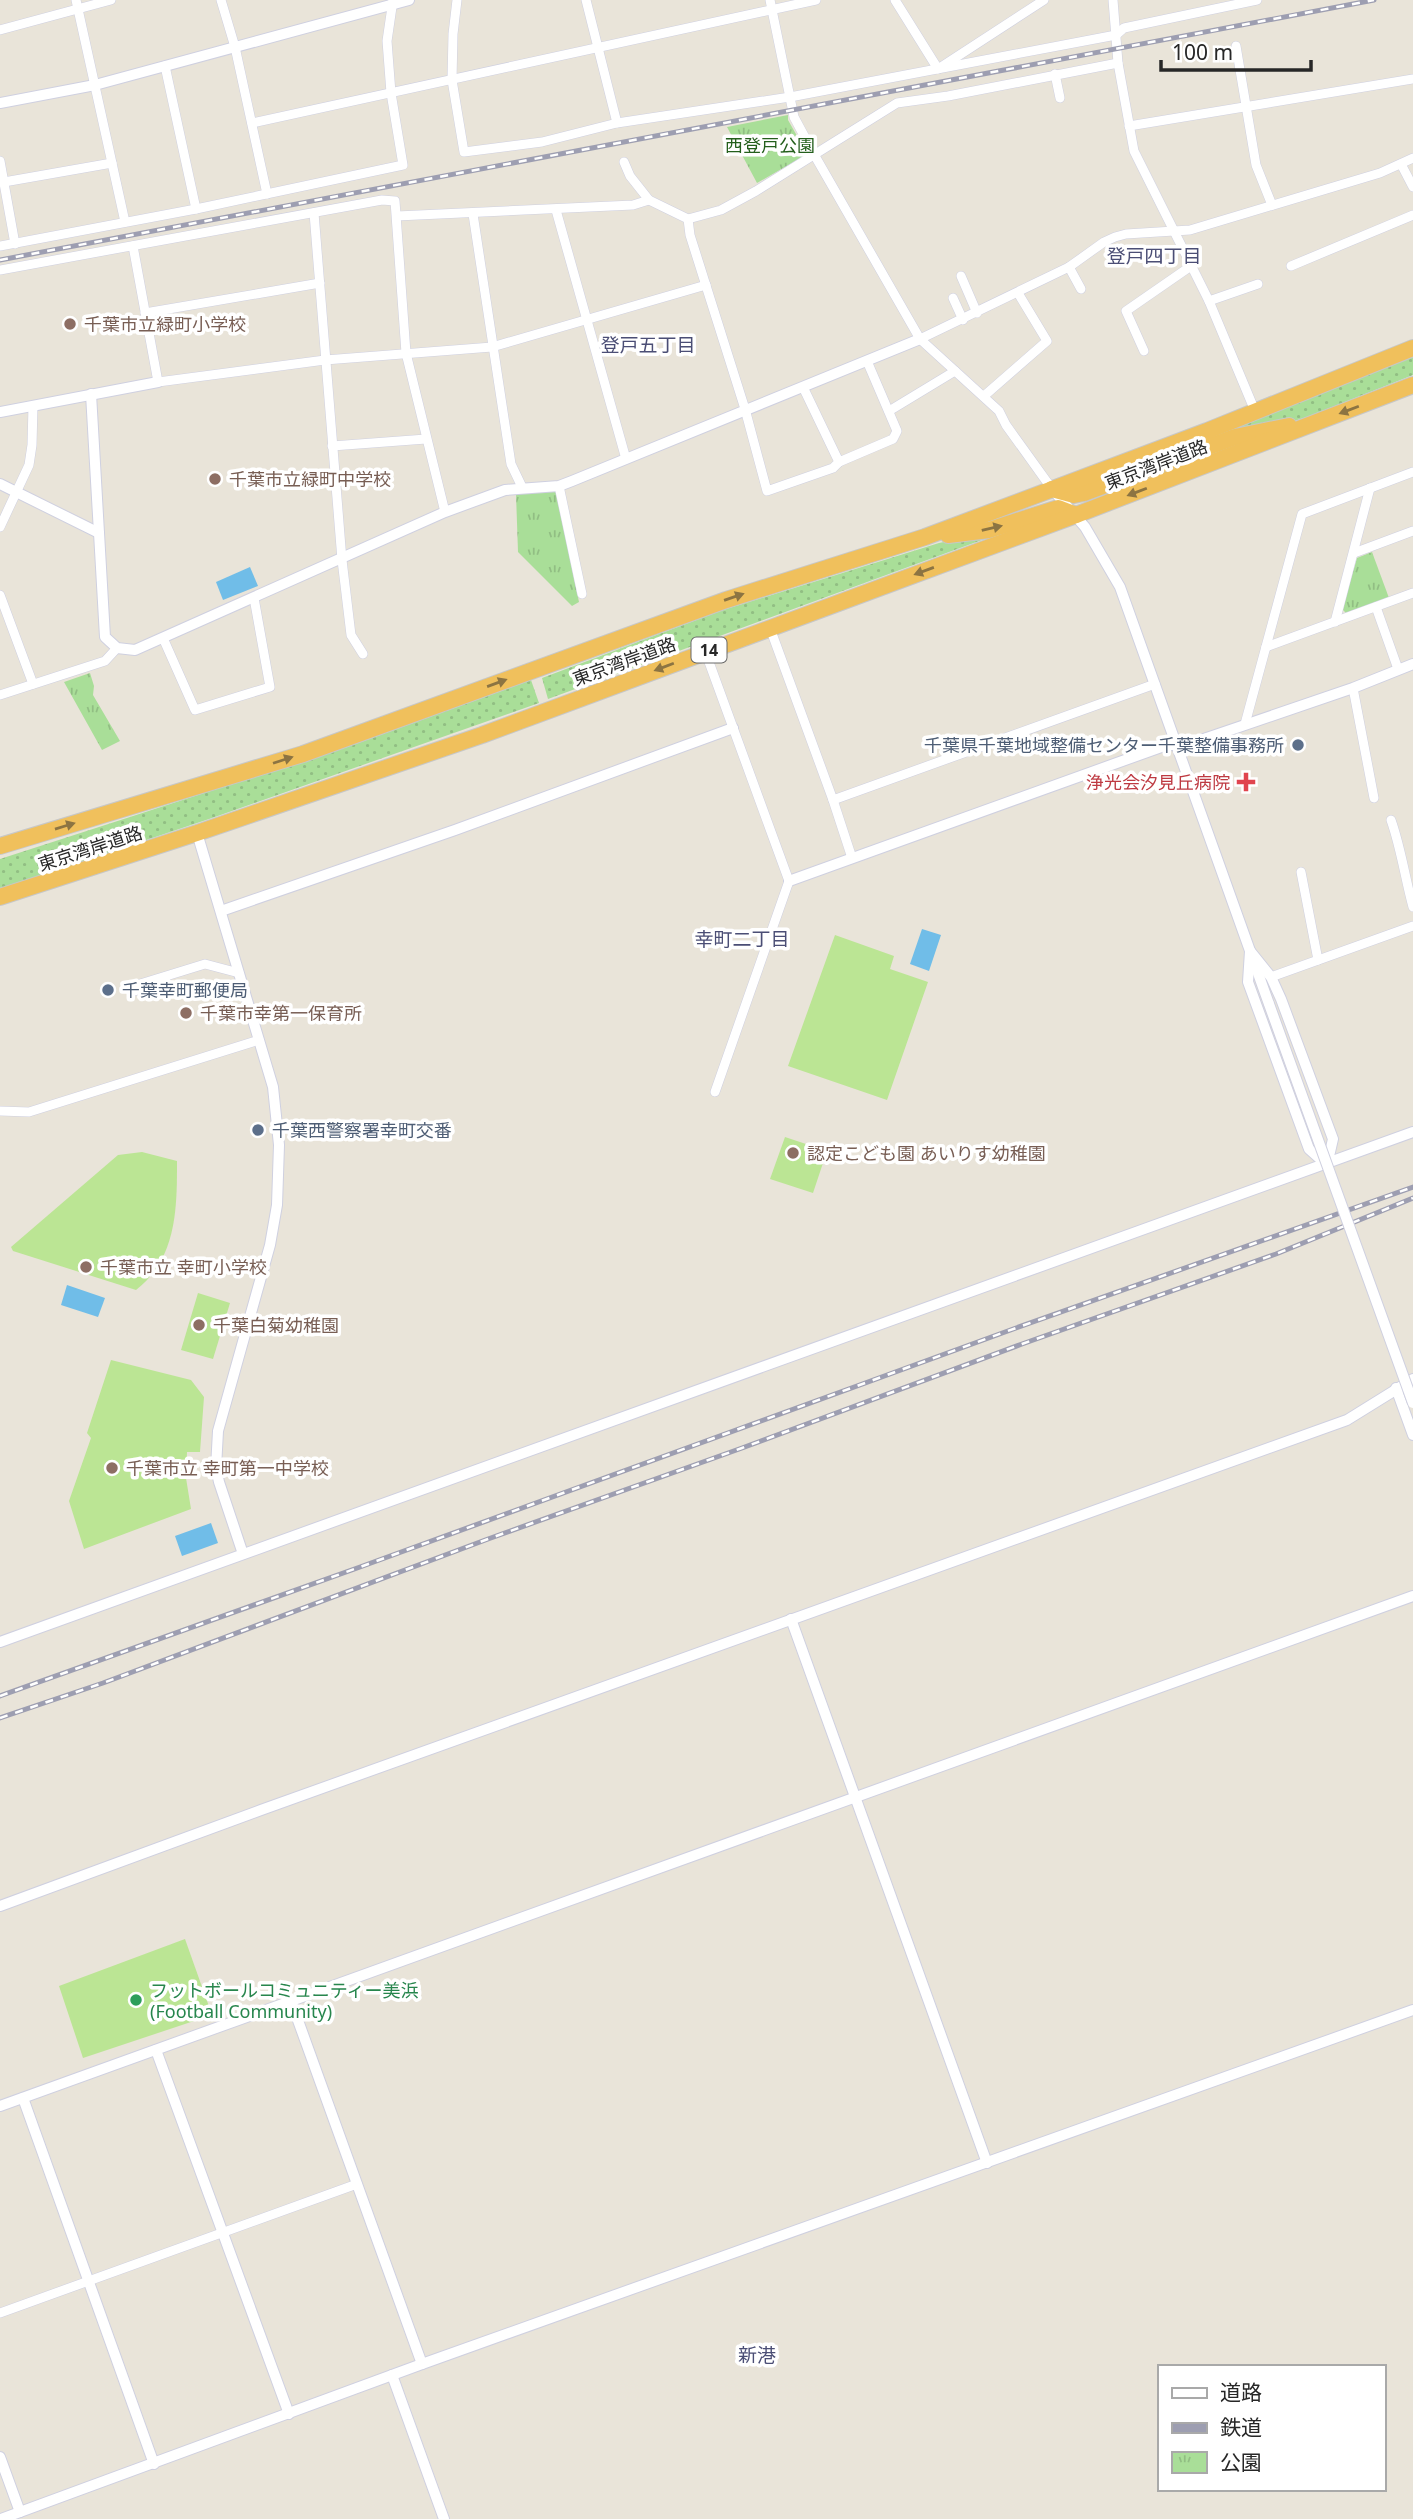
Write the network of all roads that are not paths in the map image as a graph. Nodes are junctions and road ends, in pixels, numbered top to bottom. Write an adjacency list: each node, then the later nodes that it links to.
1 (111, 0): 13 (street)
2 (221, 0): 19 (street)
3 (409, 0): 12 (street)
4 (457, 0): 26 (street)
5 (586, 0): 20 (street)
6 (816, 0): 14 (street)
7 (895, 0): 23 (street)
8 (1044, 0): 23 (street)
9 (1113, 0): 17 (street)
10 (1197, 0): 15 (street)
11 (1257, 0): 15 (street)
12 (393, 2): 19 (street); 28 (street)
13 (77, 5): 16 (street); 27 (street)
14 (771, 5): 20 (street); 29 (street)
15 (1200, 11): 17 (street)
16 (0, 30)
17 (1116, 36): 21 (street); 23 (street)
18 (1236, 46): 32 (street)
19 (235, 47): 22 (street); 33 (street)
20 (597, 49): 26 (street); 34 (street)
21 (1118, 63): 24 (street); 35 (street)
22 (165, 66): 27 (street); 47 (street)
23 (937, 69): 29 (street)
24 (1055, 74): 30 (street); 36 (street)
25 (1413, 79): 32 (street)
26 (452, 80): 28 (street); 34 (street)
27 (95, 85): 31 (street); 40 (street)
28 (391, 93): 33 (street); 44 (street)
29 (790, 97): 34 (street); 36 (street)
30 (1060, 98)
31 (0, 103)
32 (1245, 108): 35 (street); 46 (street)
33 (252, 123): 44 (street)
34 (617, 123)
35 (1129, 126): 55 (street)
36 (815, 156): 53 (street); 75 (street)
37 (1413, 158): 41 (street)
38 (0, 161): 42 (street)
39 (624, 162): 45 (street)
40 (112, 163): 42 (street); 54 (street)
41 (1401, 164): 43 (street); 46 (street)
42 (4, 182): 56 (street)
43 (1413, 187)
44 (267, 194): 47 (street)
45 (649, 200): 48 (street); 53 (street)
46 (1272, 205): 55 (street)
47 (196, 209): 54 (street)
48 (556, 210): 50 (street); 73 (street)
49 (314, 213): 52 (street); 58 (street); 64 (street)
50 (473, 214): 52 (street); 76 (street)
51 (1413, 215): 60 (street)
52 (397, 216): 79 (street)
53 (688, 219): 66 (street)
54 (125, 222): 56 (street)
55 (1172, 230): 59 (street); 61 (street)
56 (15, 244): 57 (street)
57 (0, 246)
58 (133, 246): 62 (street); 71 (street)
59 (1191, 265): 70 (street); 78 (street)
60 (1291, 266)
61 (1069, 267): 67 (street); 68 (street)
62 (0, 270)
63 (961, 276): 72 (street)
64 (320, 283): 71 (street); 80 (street)
65 (1258, 284): 70 (street)
66 (706, 285): 73 (street); 89 (street)
67 (1081, 289)
68 (1018, 293): 72 (street); 87 (street)
69 (953, 298): 74 (street)
70 (1209, 300): 91 (street)
71 (145, 313): 83 (street)
72 (977, 313): 74 (street)
73 (587, 320): 76 (street); 96 (street)
74 (963, 320): 75 (street)
75 (920, 339): 81 (street); 82 (street)
76 (492, 347): 79 (street); 101 (street)
77 (1413, 348): 91 (highway, 東京湾岸道路 / 14)
78 (1144, 351)
79 (406, 353): 80 (street); 94 (street)
80 (325, 360): 83 (street); 95 (street)
81 (867, 361): 85 (street); 90 (street)
82 (955, 371): 87 (street); 90 (street)
83 (158, 382): 86 (street)
84 (1413, 385): 93 (highway, 東京湾岸道路 / 14, one-way to 93)
85 (803, 387): 89 (street); 97 (street)
86 (90, 394): 88 (street); 109 (street)
87 (984, 396): 103 (street)
88 (33, 405): 92 (street); 104 (street)
89 (745, 409): 96 (street); 97 (street)
90 (889, 411): 97 (street)
91 (1255, 411): 103 (highway, 東京湾岸道路 / 14)
92 (0, 412)
93 (1316, 422): 103 (highway); 106 (highway, 東京湾岸道路 / 14, one-way to 106)
94 (426, 439): 95 (street); 105 (street)
95 (332, 446): 112 (street)
96 (626, 459): 100 (street)
97 (839, 462)
98 (1413, 472): 102 (street)
99 (0, 484): 104 (street)
100 (559, 486): 101 (street); 114 (street)
101 (522, 487): 105 (street)
102 (1370, 488): 111 (street); 121 (street)
103 (1052, 489): 106 (street); 110 (highway, 東京湾岸道路 / 14)
104 (17, 492): 107 (street); 109 (street)
105 (445, 512): 112 (street)
106 (1076, 515): 110 (highway, one-way to 106); 119 (highway, 東京湾岸道路 / 14, one-way to 119); 128 (street)
107 (0, 527)
108 (1413, 531): 111 (street)
109 (99, 533): 122 (street)
110 (925, 537): 138 (highway, 東京湾岸道路 / 14, one-way to 110)
111 (1353, 553): 118 (street)
112 (342, 560): 116 (street); 124 (street)
113 (1413, 593): 117 (street)
114 (582, 594)
115 (0, 595): 127 (street)
116 (254, 598): 120 (street); 120 (street)
117 (1376, 607): 118 (street); 126 (street)
118 (1335, 622): 121 (street)
119 (771, 628): 123 (highway, 東京湾岸道路 / 14); 135 (street)
120 (163, 638): 122 (street)
121 (1266, 647): 131 (street)
122 (117, 648): 127 (street)
123 (705, 651): 132 (street); 137 (highway, 東京湾岸道路 / 14, one-way to 137)
124 (363, 653)
125 (1413, 664): 126 (street)
126 (1398, 669): 129 (street)
127 (33, 684): 130 (street)
128 (1155, 684): 133 (street); 135 (street)
129 (1353, 688): 131 (street); 134 (street)
130 (0, 695)
131 (1245, 724): 133 (street)
132 (733, 728): 141 (street); 144 (street)
133 (1176, 744): 139 (street); 146 (street)
134 (1374, 798)
135 (833, 800): 139 (street)
136 (1391, 820): 143 (street)
137 (197, 833): 142 (highway, 東京湾岸道路 / 14); 144 (street)
138 (0, 846)
139 (852, 858): 141 (street)
140 (1301, 872): 147 (street)
141 (789, 881): 152 (street)
142 (0, 897)
143 (1413, 907)
144 (220, 911): 148 (street)
145 (1413, 926): 147 (street)
146 (1250, 951): 149 (street); 155 (street); 158 (street, bridge)
147 (1318, 960): 149 (street)
148 (239, 973): 150 (street); 151 (street)
149 (1271, 977): 155 (street)
150 (135, 991)
151 (259, 1040): 153 (street); 160 (street)
152 (715, 1092)
153 (0, 1111)
154 (1413, 1132): 155 (street)
155 (1326, 1164): 160 (street)
156 (1413, 1379): 157 (street)
157 (1396, 1388): 159 (street); 162 (street)
158 (1413, 1403)
159 (1413, 1435)
160 (243, 1554): 163 (street)
161 (1413, 1596): 164 (street)
162 (791, 1619): 164 (street); 165 (street)
163 (0, 1642)
164 (855, 1797): 166 (street); 171 (street)
165 (0, 1906)
166 (291, 2001): 168 (street); 172 (street)
167 (1413, 2010): 171 (street)
168 (156, 2050): 169 (street); 173 (street)
169 (23, 2098): 170 (street); 174 (street)
170 (0, 2106)
171 (987, 2163): 176 (street)
172 (357, 2184): 173 (street); 176 (street)
173 (223, 2232): 174 (street); 178 (street)
174 (89, 2281): 175 (street); 180 (street)
175 (0, 2313)
176 (422, 2364): 177 (street)
177 (392, 2375): 178 (street); 183 (street)
178 (289, 2414): 180 (street)
179 (0, 2457): 181 (street)
180 (154, 2463): 181 (street)
181 (20, 2512): 182 (street)
182 (1, 2519)
183 (443, 2519)

